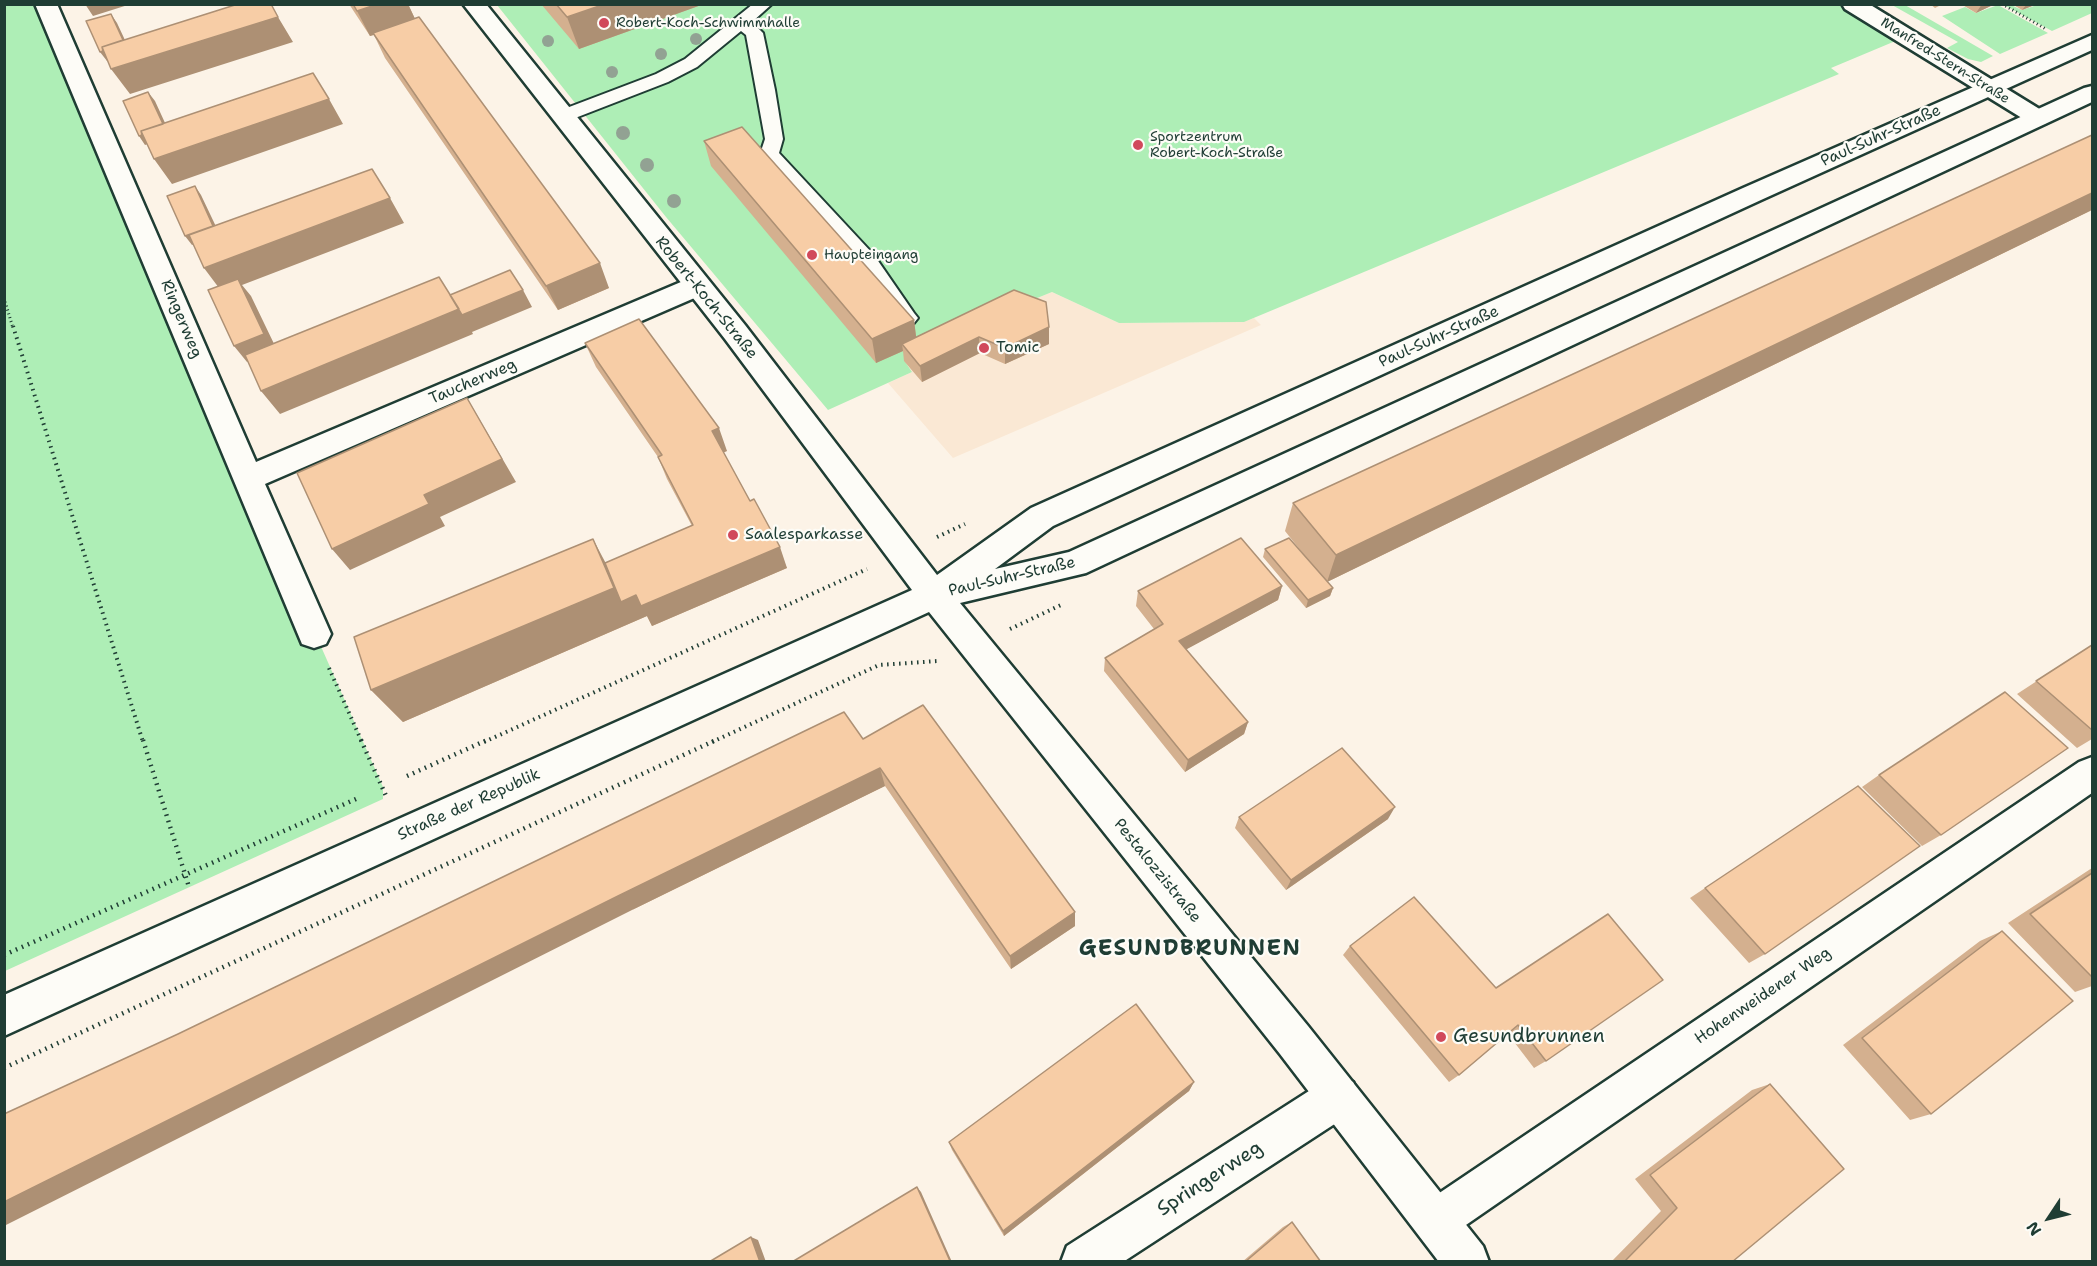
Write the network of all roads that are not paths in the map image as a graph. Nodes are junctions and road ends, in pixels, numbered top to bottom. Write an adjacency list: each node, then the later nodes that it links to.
1 (46, 4): 13 (street, Ringerweg)
2 (474, 4): 9 (street, Robert-Koch-Straße)
3 (764, 4): 5 (lane)
4 (1853, 4): 7 (street, Manfred-Stern-Straße)
5 (743, 23): 9 (lane); 12 (lane)
6 (2092, 42): 7 (street, Paul-Suhr-Straße)
7 (1988, 88): 10 (street, Manfred-Stern-Straße); 14 (street, Paul-Suhr-Straße)
8 (2092, 93): 10 (street, Paul-Suhr-Straße)
9 (563, 116): 11 (street, Robert-Koch-Straße)
10 (2038, 118): 14 (street, Paul-Suhr-Straße)
11 (697, 286): 13 (street, Taucherweg); 14 (street, Robert-Koch-Straße)
12 (912, 326)
13 (248, 478): 15 (street, Ringerweg)
14 (934, 595): 17 (street, Straße der Republik); 18 (street, Pestalozzistraße)
15 (314, 634)
16 (2092, 773): 19 (street, Hohenweidener Weg)
17 (4, 1016)
18 (1338, 1097): 19 (street, Pestalozzistraße); 20 (street, Springerweg)
19 (1435, 1221): 21 (street, Pestalozzistraße)
20 (1083, 1262)
21 (1467, 1262)

